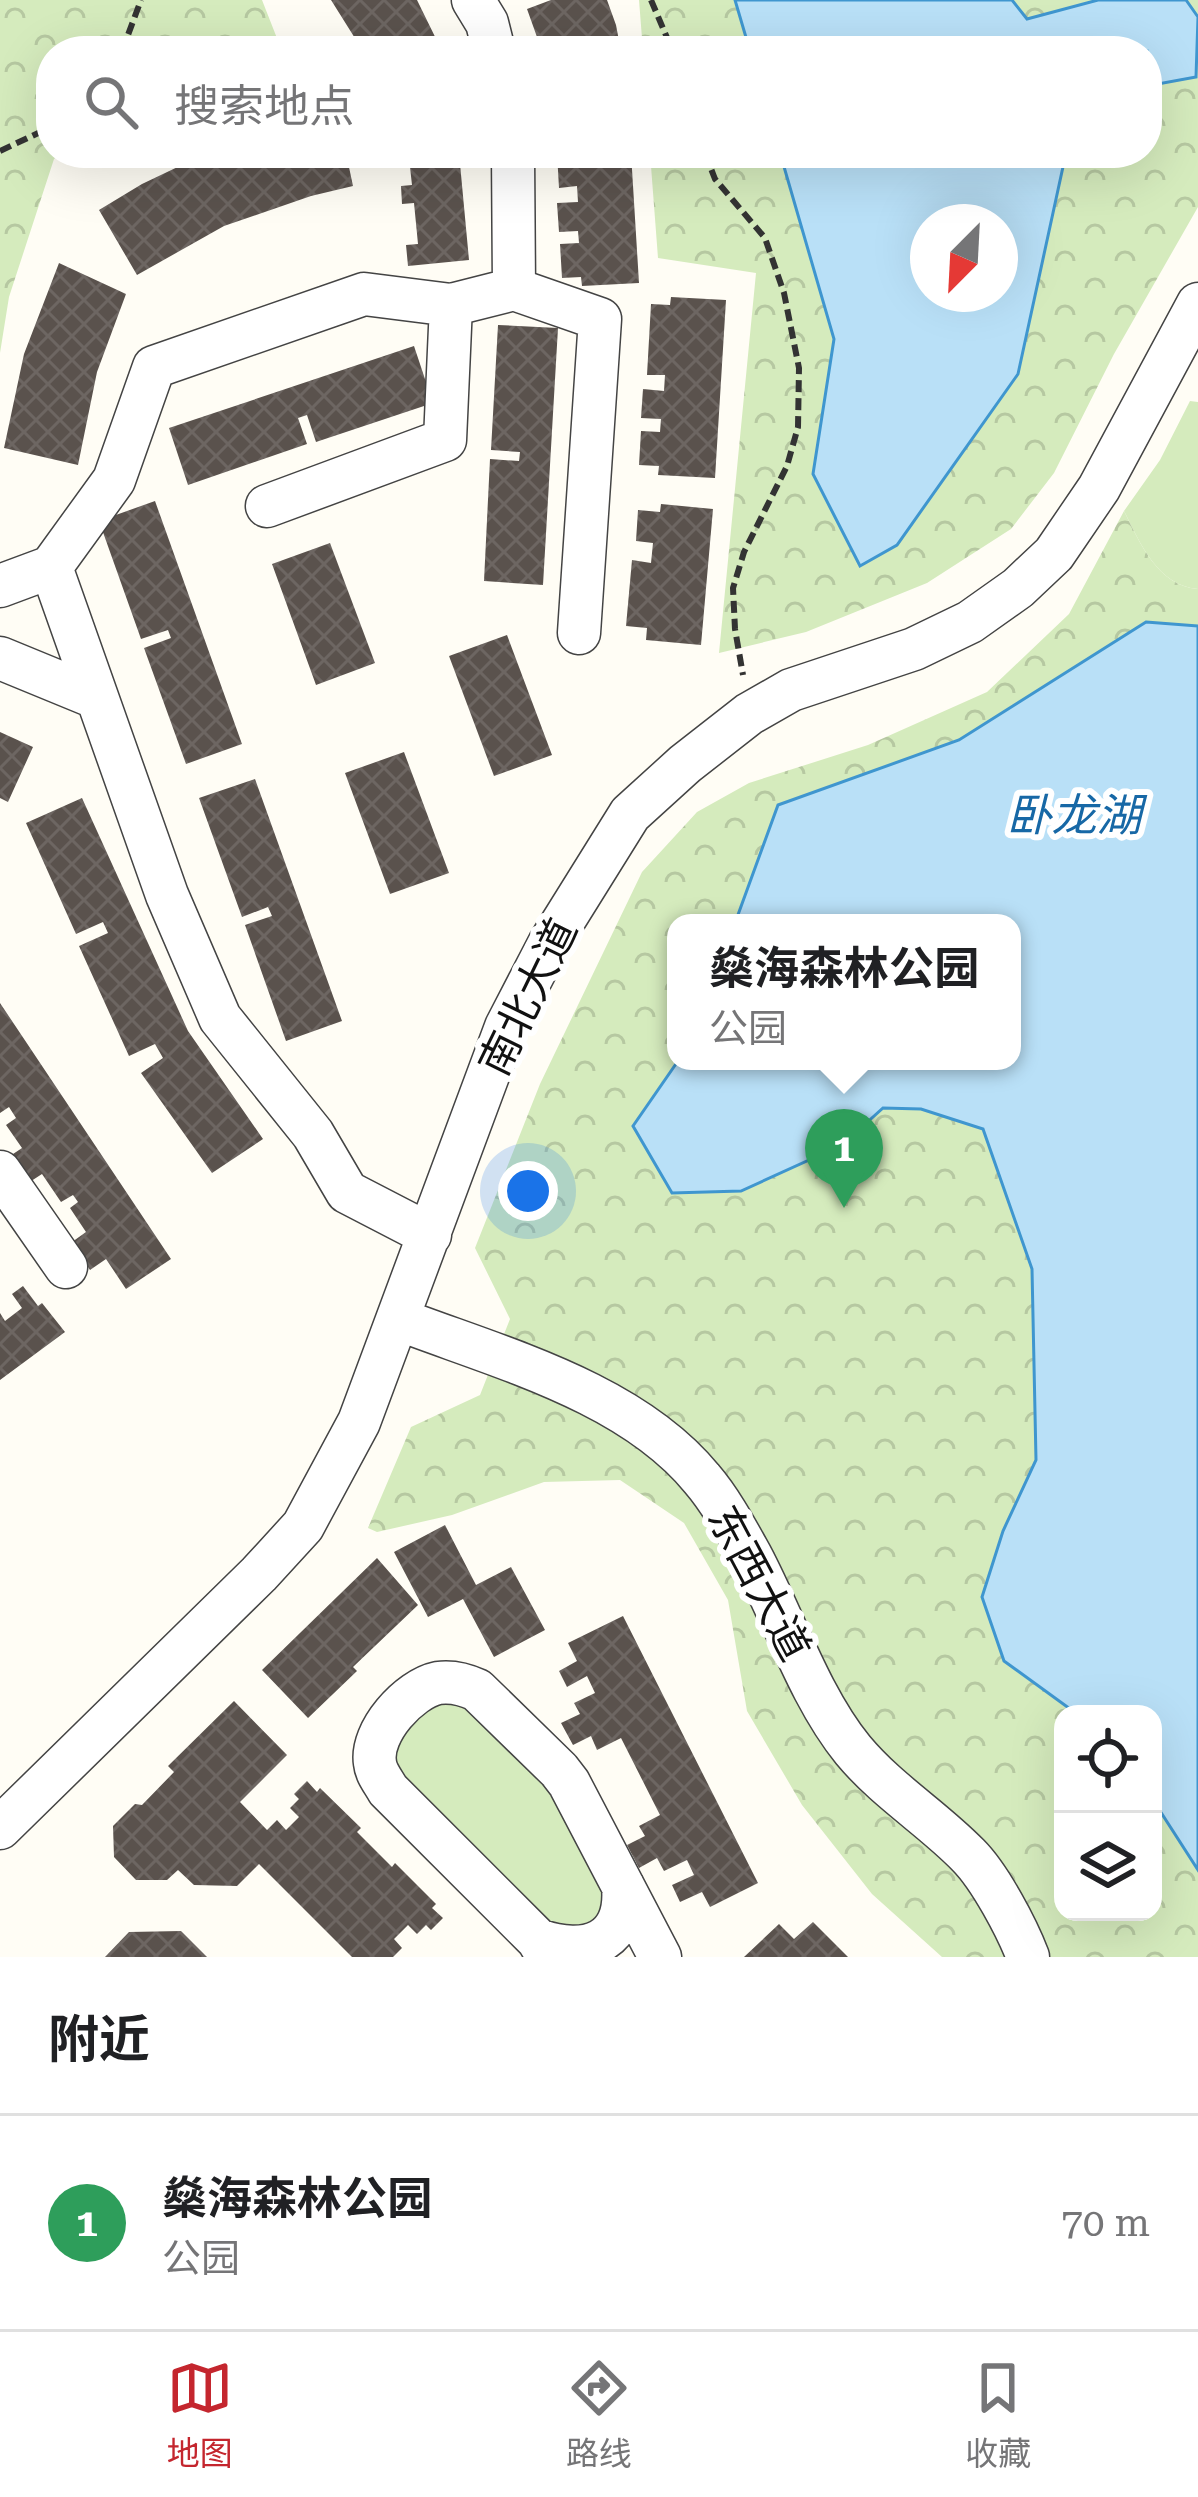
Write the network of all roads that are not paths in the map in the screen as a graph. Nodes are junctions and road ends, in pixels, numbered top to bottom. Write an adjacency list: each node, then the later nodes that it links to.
1 (473, 0): 2 (street)
2 (491, 36)
3 (513, 168): 4 (street)
4 (514, 289): 6 (street); 11 (street)
5 (1198, 304): 7 (street, 南北大道)
6 (451, 305): 8 (street); 9 (street)
7 (1180, 378): 15 (street, 南北大道)
8 (267, 506)
9 (51, 568): 10 (street); 13 (street)
10 (0, 586)
11 (579, 634)
12 (0, 658): 13 (street)
13 (95, 698): 15 (street)
14 (0, 1172): 16 (street)
15 (430, 1235): 17 (street, 南北大道)
16 (66, 1267)
17 (398, 1319): 18 (street, 南北大道); 22 (street, 东西大道)
18 (0, 1828)
19 (623, 1886): 20 (street); 20 (street); 21 (street)
20 (543, 1949)
21 (660, 1957)
22 (1028, 1957)

